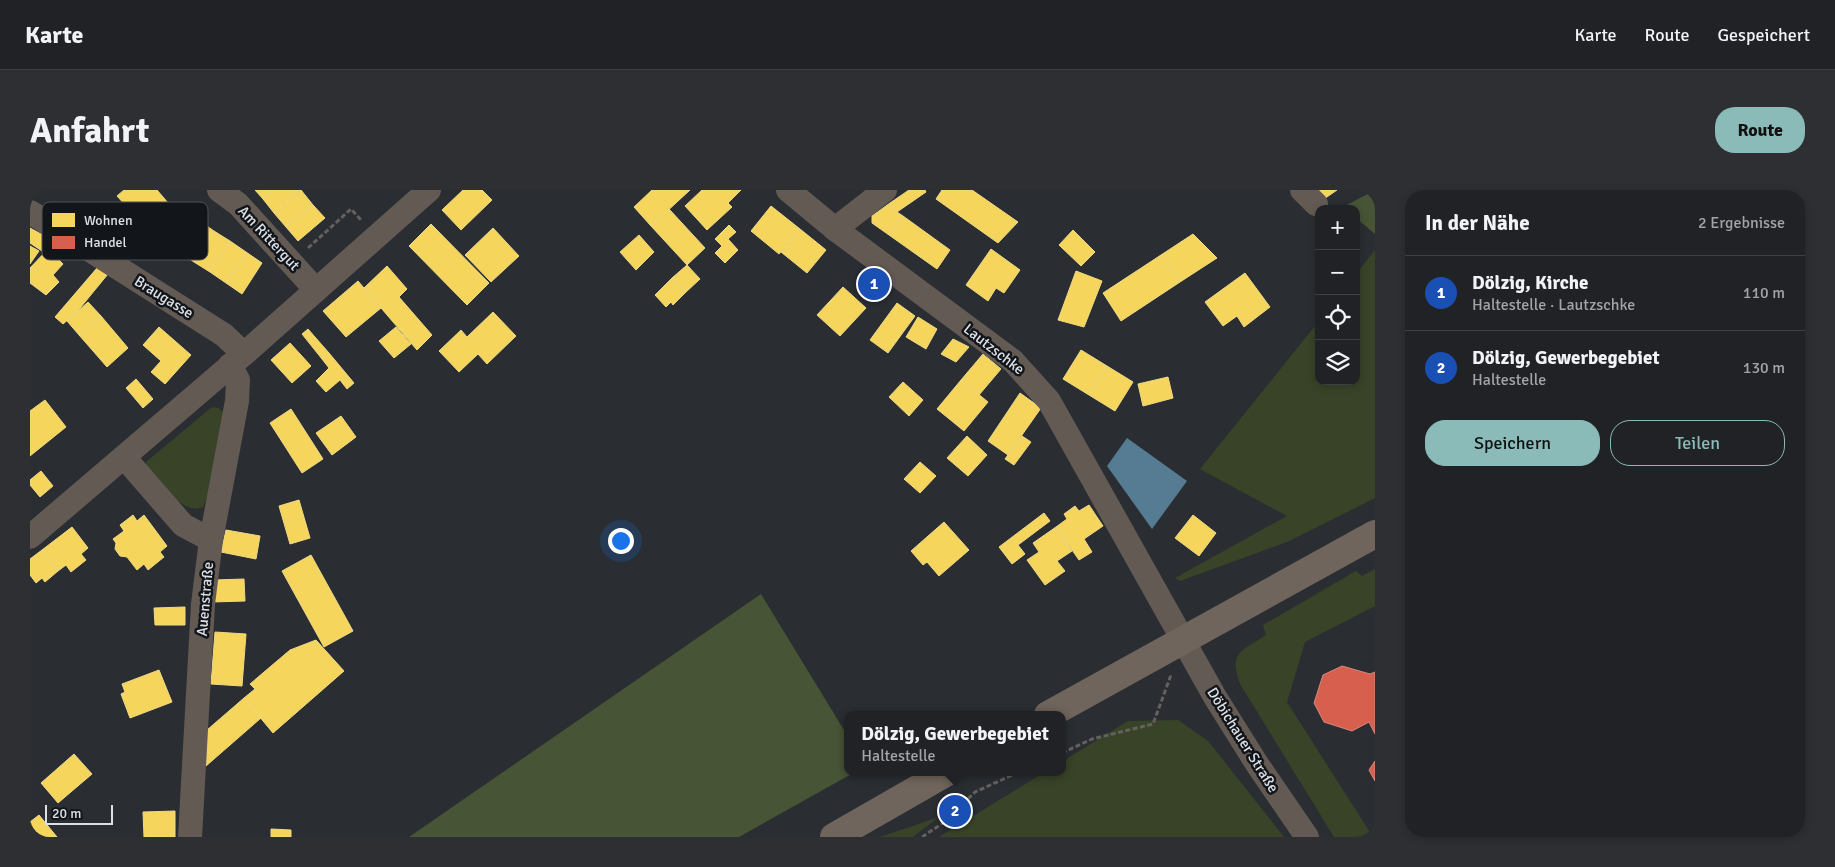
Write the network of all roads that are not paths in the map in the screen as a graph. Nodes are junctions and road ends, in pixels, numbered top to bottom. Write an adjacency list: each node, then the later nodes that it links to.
1 (219, 190): 9 (street, Am Rittergut)
2 (429, 190): 9 (street)
3 (788, 190): 7 (street, Lautzschke)
4 (885, 190): 7 (street)
5 (30, 212): 6 (street, Braugasse)
6 (42, 220)
7 (835, 229): 15 (street, Lautzschke)
8 (106, 260): 10 (street, Braugasse)
9 (316, 290): 10 (street)
10 (237, 359): 11 (street); 14 (street, Auenstraße)
11 (124, 457): 13 (street); 14 (street)
12 (1375, 534): 15 (street)
13 (30, 537)
14 (211, 540): 18 (street, Auenstraße)
15 (1183, 640): 16 (street); 20 (street, Döbichauer Straße)
16 (1055, 711)
17 (940, 776): 19 (street)
18 (190, 837)
19 (834, 837)
20 (1307, 837)

